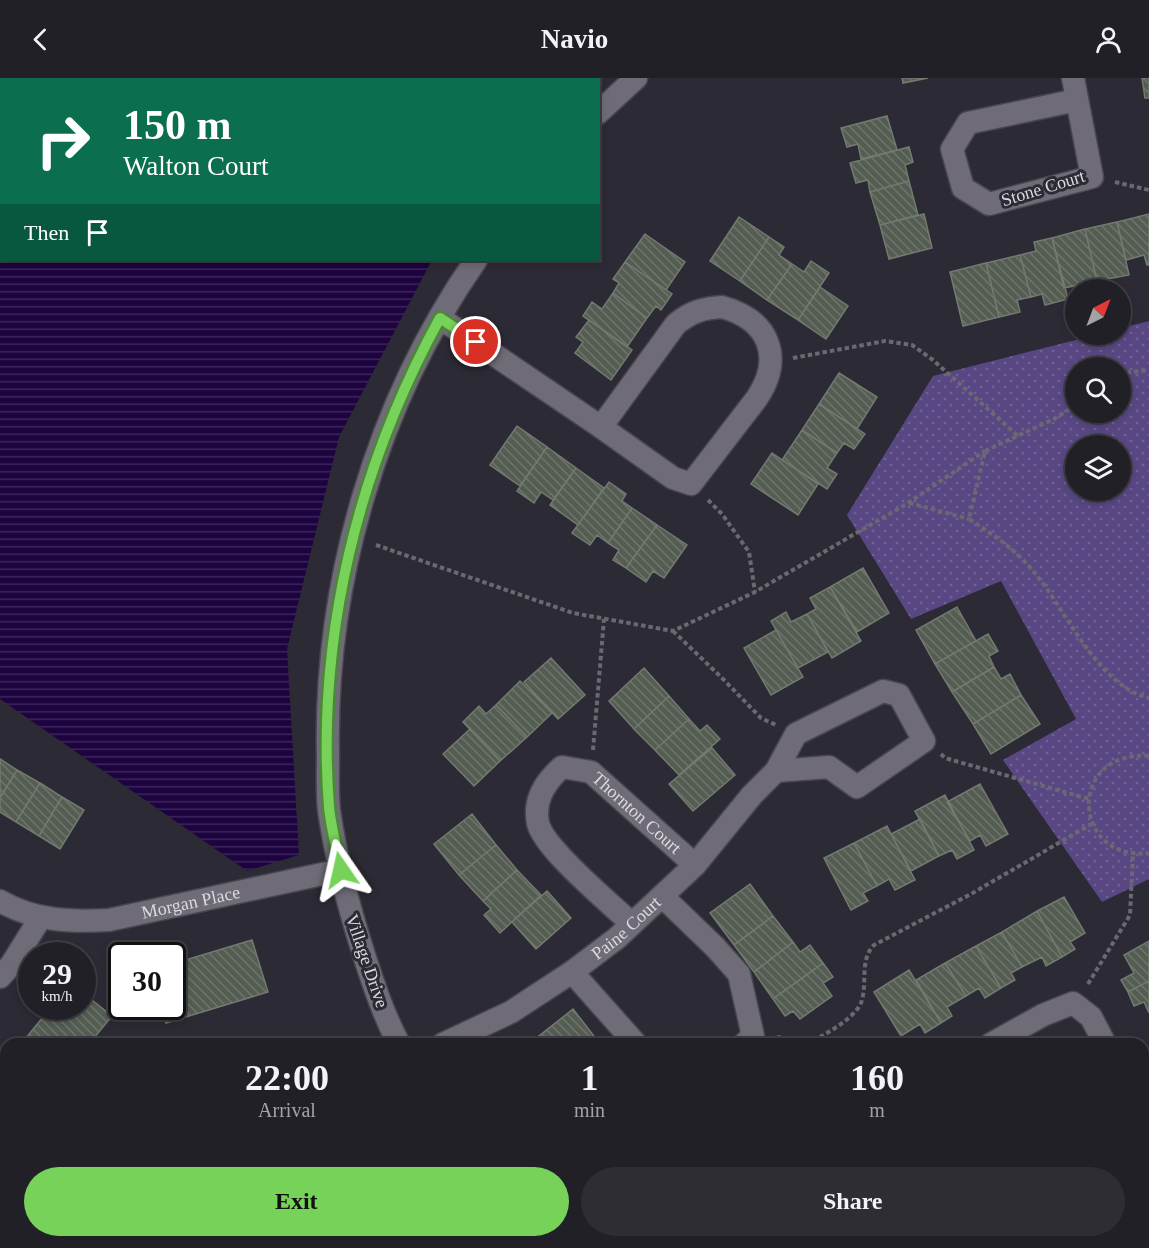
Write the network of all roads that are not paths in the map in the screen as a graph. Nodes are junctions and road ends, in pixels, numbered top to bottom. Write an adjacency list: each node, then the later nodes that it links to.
1 (636, 78): 4 (street)
2 (1073, 78): 3 (street, Stone Court)
3 (1077, 100): 3 (street, Stone Court)
4 (600, 111)
5 (475, 261): 6 (street, Village Drive)
6 (440, 318): 7 (street); 10 (street, Village Drive)
7 (601, 427): 7 (street)
8 (776, 771): 8 (street, Paine Court); 9 (street, Paine Court)
9 (695, 865): 11 (street, Paine Court); 14 (street, Thornton Court)
10 (341, 870): 13 (street, Morgan Place); 17 (street, Village Drive)
11 (662, 896): 14 (street, Paine Court); 20 (street)
12 (0, 901): 13 (street, Morgan Place)
13 (42, 917): 16 (street)
14 (632, 924): 15 (street, Paine Court)
15 (572, 972): 18 (street, Paine Court); 19 (street)
16 (0, 977)
17 (396, 1038)
18 (456, 1038)
19 (631, 1038)
20 (749, 1038)
21 (1002, 1038): 22 (street)
22 (1102, 1038)

